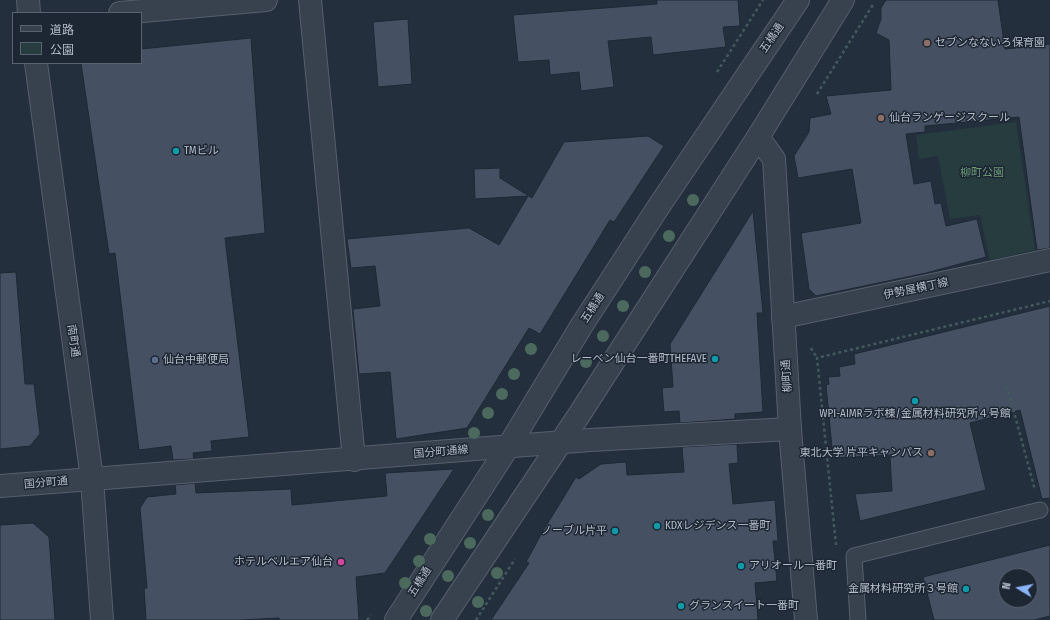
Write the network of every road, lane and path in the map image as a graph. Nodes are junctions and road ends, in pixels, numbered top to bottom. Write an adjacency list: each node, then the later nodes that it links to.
1 (28, 0): 7 (street)
2 (266, 0): 8 (street)
3 (310, 0): 19 (street)
4 (798, 0): 18 (street, 五橋通)
5 (843, 0): 11 (street)
6 (874, 3): 10 (path)
7 (29, 12)
8 (131, 12)
9 (36, 64): 20 (street, 南町通)
10 (815, 96)
11 (758, 137): 14 (street, 柳町通); 17 (street)
12 (1050, 260): 14 (street, 伊勢屋横丁線)
13 (1050, 301): 23 (path)
14 (783, 317): 16 (street, 柳町通)
15 (1007, 386): 22 (path)
16 (790, 429): 17 (street, 国分町通線); 27 (street, 柳町通)
17 (560, 443): 18 (street, 国分町通線); 26 (street)
18 (508, 447): 19 (street, 国分町通線); 25 (street, 五橋通)
19 (354, 460): 20 (street, 国分町通線)
20 (92, 479): 21 (street, 国分町通); 24 (street, 南町通)
21 (0, 486)
22 (1040, 510): 28 (lane)
23 (836, 550)
24 (102, 620)
25 (396, 620)
26 (442, 620)
27 (806, 620)
28 (858, 620)

